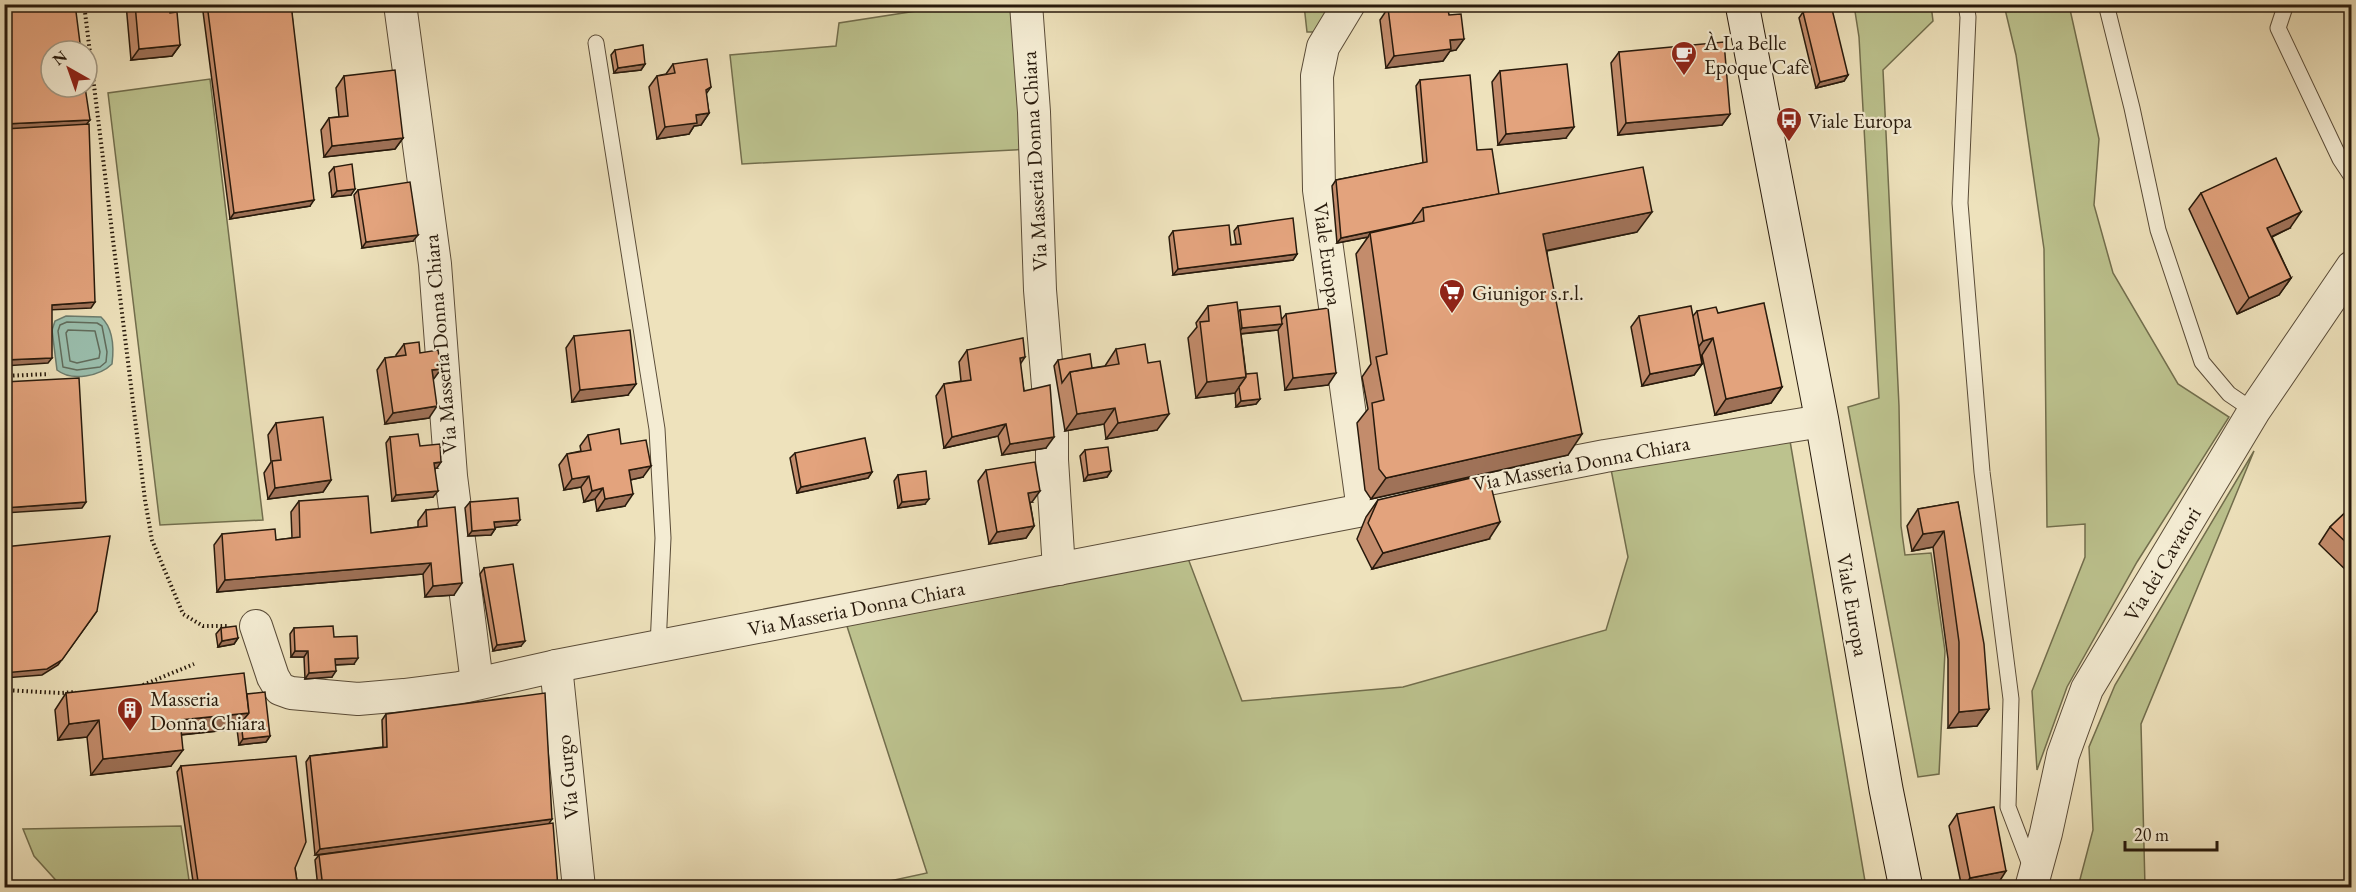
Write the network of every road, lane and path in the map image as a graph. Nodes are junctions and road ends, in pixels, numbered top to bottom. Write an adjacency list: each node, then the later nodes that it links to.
1 (84, 4): 18 (path)
2 (400, 4): 22 (street, Via Masseria Donna Chiara)
3 (1026, 4): 17 (street, Via Masseria Donna Chiara)
4 (1349, 4): 16 (street, Viale Europa)
5 (1742, 4): 15 (street, Viale Europa)
6 (1966, 4): 26 (lane)
7 (2106, 4): 14 (lane)
8 (2286, 4): 10 (lane)
9 (596, 43): 19 (lane)
10 (2352, 177)
11 (2352, 267): 14 (street, Via dei Cavatori)
12 (49, 374): 13 (path)
13 (4, 376)
14 (2254, 411): 26 (street, Via dei Cavatori)
15 (1822, 421): 16 (street, Via Masseria Donna Chiara); 28 (street, Viale Europa)
16 (1363, 510): 17 (street, Via Masseria Donna Chiara)
17 (1059, 569): 19 (street, Via Masseria Donna Chiara)
18 (256, 626): 22 (street, Via Masseria Donna Chiara)
19 (658, 646): 21 (street, Via Masseria Donna Chiara)
20 (194, 664): 23 (path)
21 (556, 666): 22 (street, Via Masseria Donna Chiara); 27 (street, Via Gurgo)
22 (477, 683)
23 (139, 687)
24 (4, 690): 25 (path)
25 (83, 692)
26 (2033, 882)
27 (579, 888)
28 (1906, 888)

